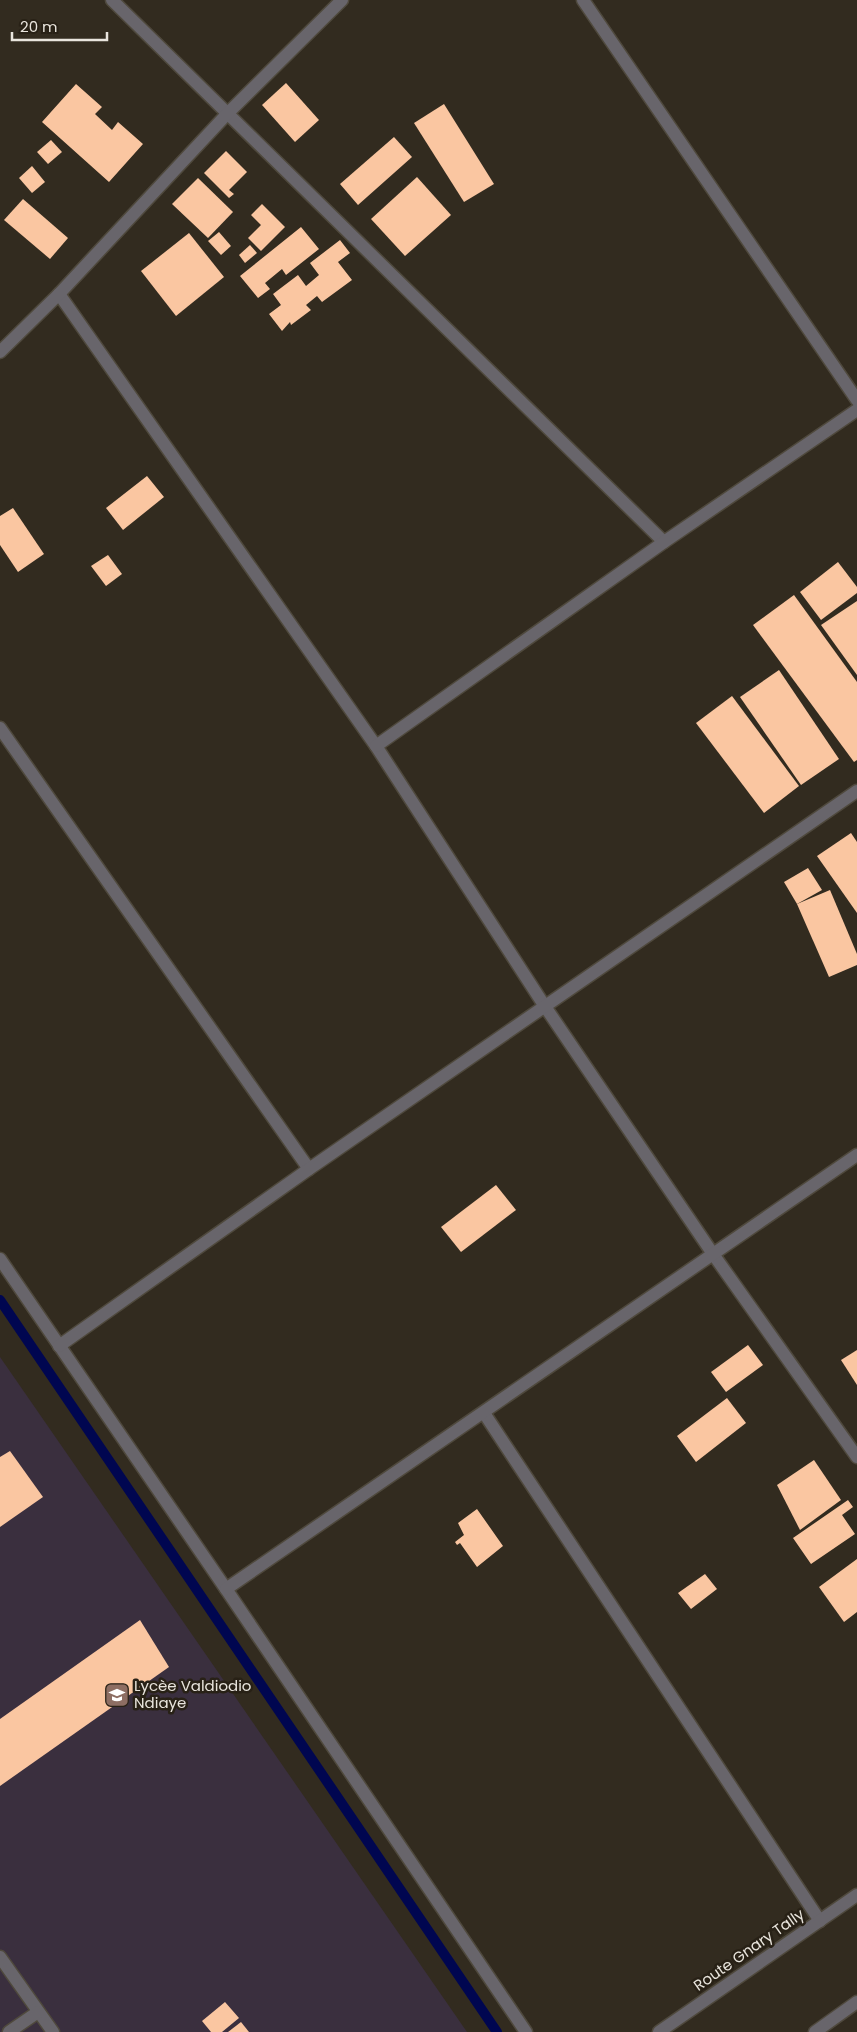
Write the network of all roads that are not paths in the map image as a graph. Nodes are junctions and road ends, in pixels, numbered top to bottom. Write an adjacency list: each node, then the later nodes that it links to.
1 (112, 0): 4 (street)
2 (342, 0): 4 (street)
3 (583, 0): 7 (street)
4 (227, 114): 5 (street); 9 (street)
5 (59, 294): 6 (street); 11 (street)
6 (0, 352)
7 (857, 400)
8 (857, 410): 9 (street)
9 (664, 542): 11 (street)
10 (0, 728): 15 (street)
11 (376, 746): 13 (street)
12 (857, 791): 13 (street)
13 (544, 1005): 15 (street); 16 (street)
14 (857, 1155): 16 (street)
15 (309, 1169): 18 (street)
16 (713, 1254): 19 (street); 20 (street)
17 (0, 1259): 18 (street)
18 (59, 1346): 21 (street)
19 (484, 1412): 21 (street); 23 (street)
20 (857, 1456)
21 (226, 1589): 29 (street)
22 (857, 1895): 23 (street, Route Gnary Tally)
23 (820, 1921): 30 (street, Route Gnary Tally)
24 (0, 1957): 26 (street)
25 (857, 2002): 31 (street)
26 (38, 2012): 27 (street); 28 (street)
27 (9, 2032)
28 (53, 2032)
29 (526, 2032)
30 (659, 2032)
31 (815, 2032)

